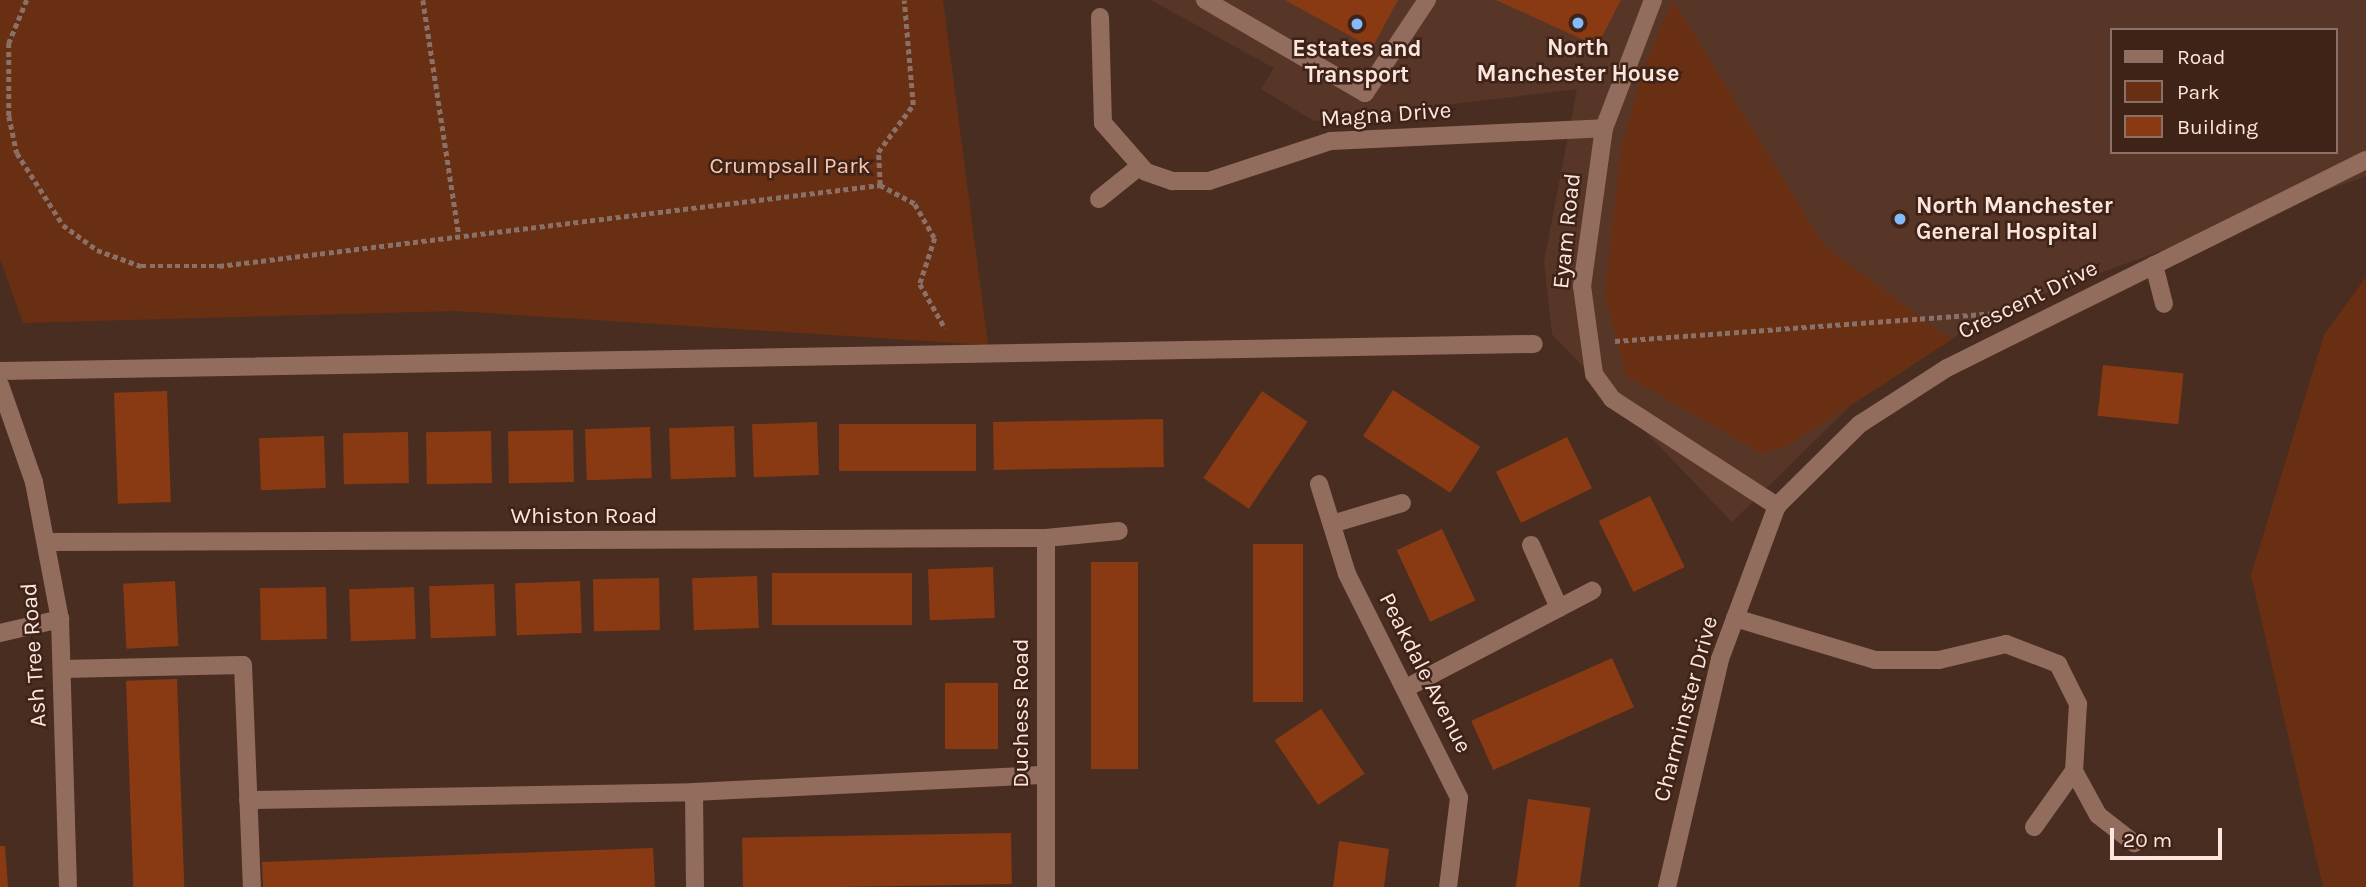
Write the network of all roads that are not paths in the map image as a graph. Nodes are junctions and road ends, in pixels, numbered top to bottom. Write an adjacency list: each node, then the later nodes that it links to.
1 (1205, 0): 2 (street)
2 (1427, 0)
3 (1653, 0): 5 (street, Eyam Road)
4 (1100, 17): 7 (street, Magna Drive)
5 (1604, 128): 7 (street, Magna Drive); 16 (street, Eyam Road)
6 (2366, 160): 9 (street, Crescent Drive)
7 (1140, 166): 8 (street)
8 (1099, 199)
9 (2154, 265): 10 (street); 16 (street, Crescent Drive)
10 (2164, 304)
11 (1534, 344): 12 (street)
12 (0, 371)
13 (0, 385): 20 (street, Ash Tree Road)
14 (1320, 484): 17 (street, Peakdale Avenue)
15 (1402, 503): 17 (street)
16 (1777, 506): 24 (street, Charminster Drive)
17 (1332, 524): 28 (street, Peakdale Avenue)
18 (1119, 531): 19 (street, Whiston Road)
19 (1046, 538): 20 (street, Whiston Road); 30 (street, Duchess Road)
20 (48, 542): 25 (street, Ash Tree Road)
21 (1531, 545): 23 (street)
22 (1592, 591): 23 (street)
23 (1559, 608): 28 (street)
24 (1735, 618): 29 (street); 40 (street, Charminster Drive)
25 (60, 619): 26 (street); 27 (street, Ash Tree Road)
26 (0, 633)
27 (62, 669): 32 (street); 35 (street, Ash Tree Road)
28 (1408, 687): 39 (street, Peakdale Avenue)
29 (2074, 771): 33 (street); 34 (street)
30 (1046, 775): 31 (street); 38 (street, Duchess Road)
31 (694, 792): 32 (street); 37 (street)
32 (248, 800): 36 (street)
33 (2034, 827)
34 (2134, 843)
35 (68, 887)
36 (252, 887)
37 (695, 887)
38 (1046, 887)
39 (1448, 887)
40 (1667, 887)

